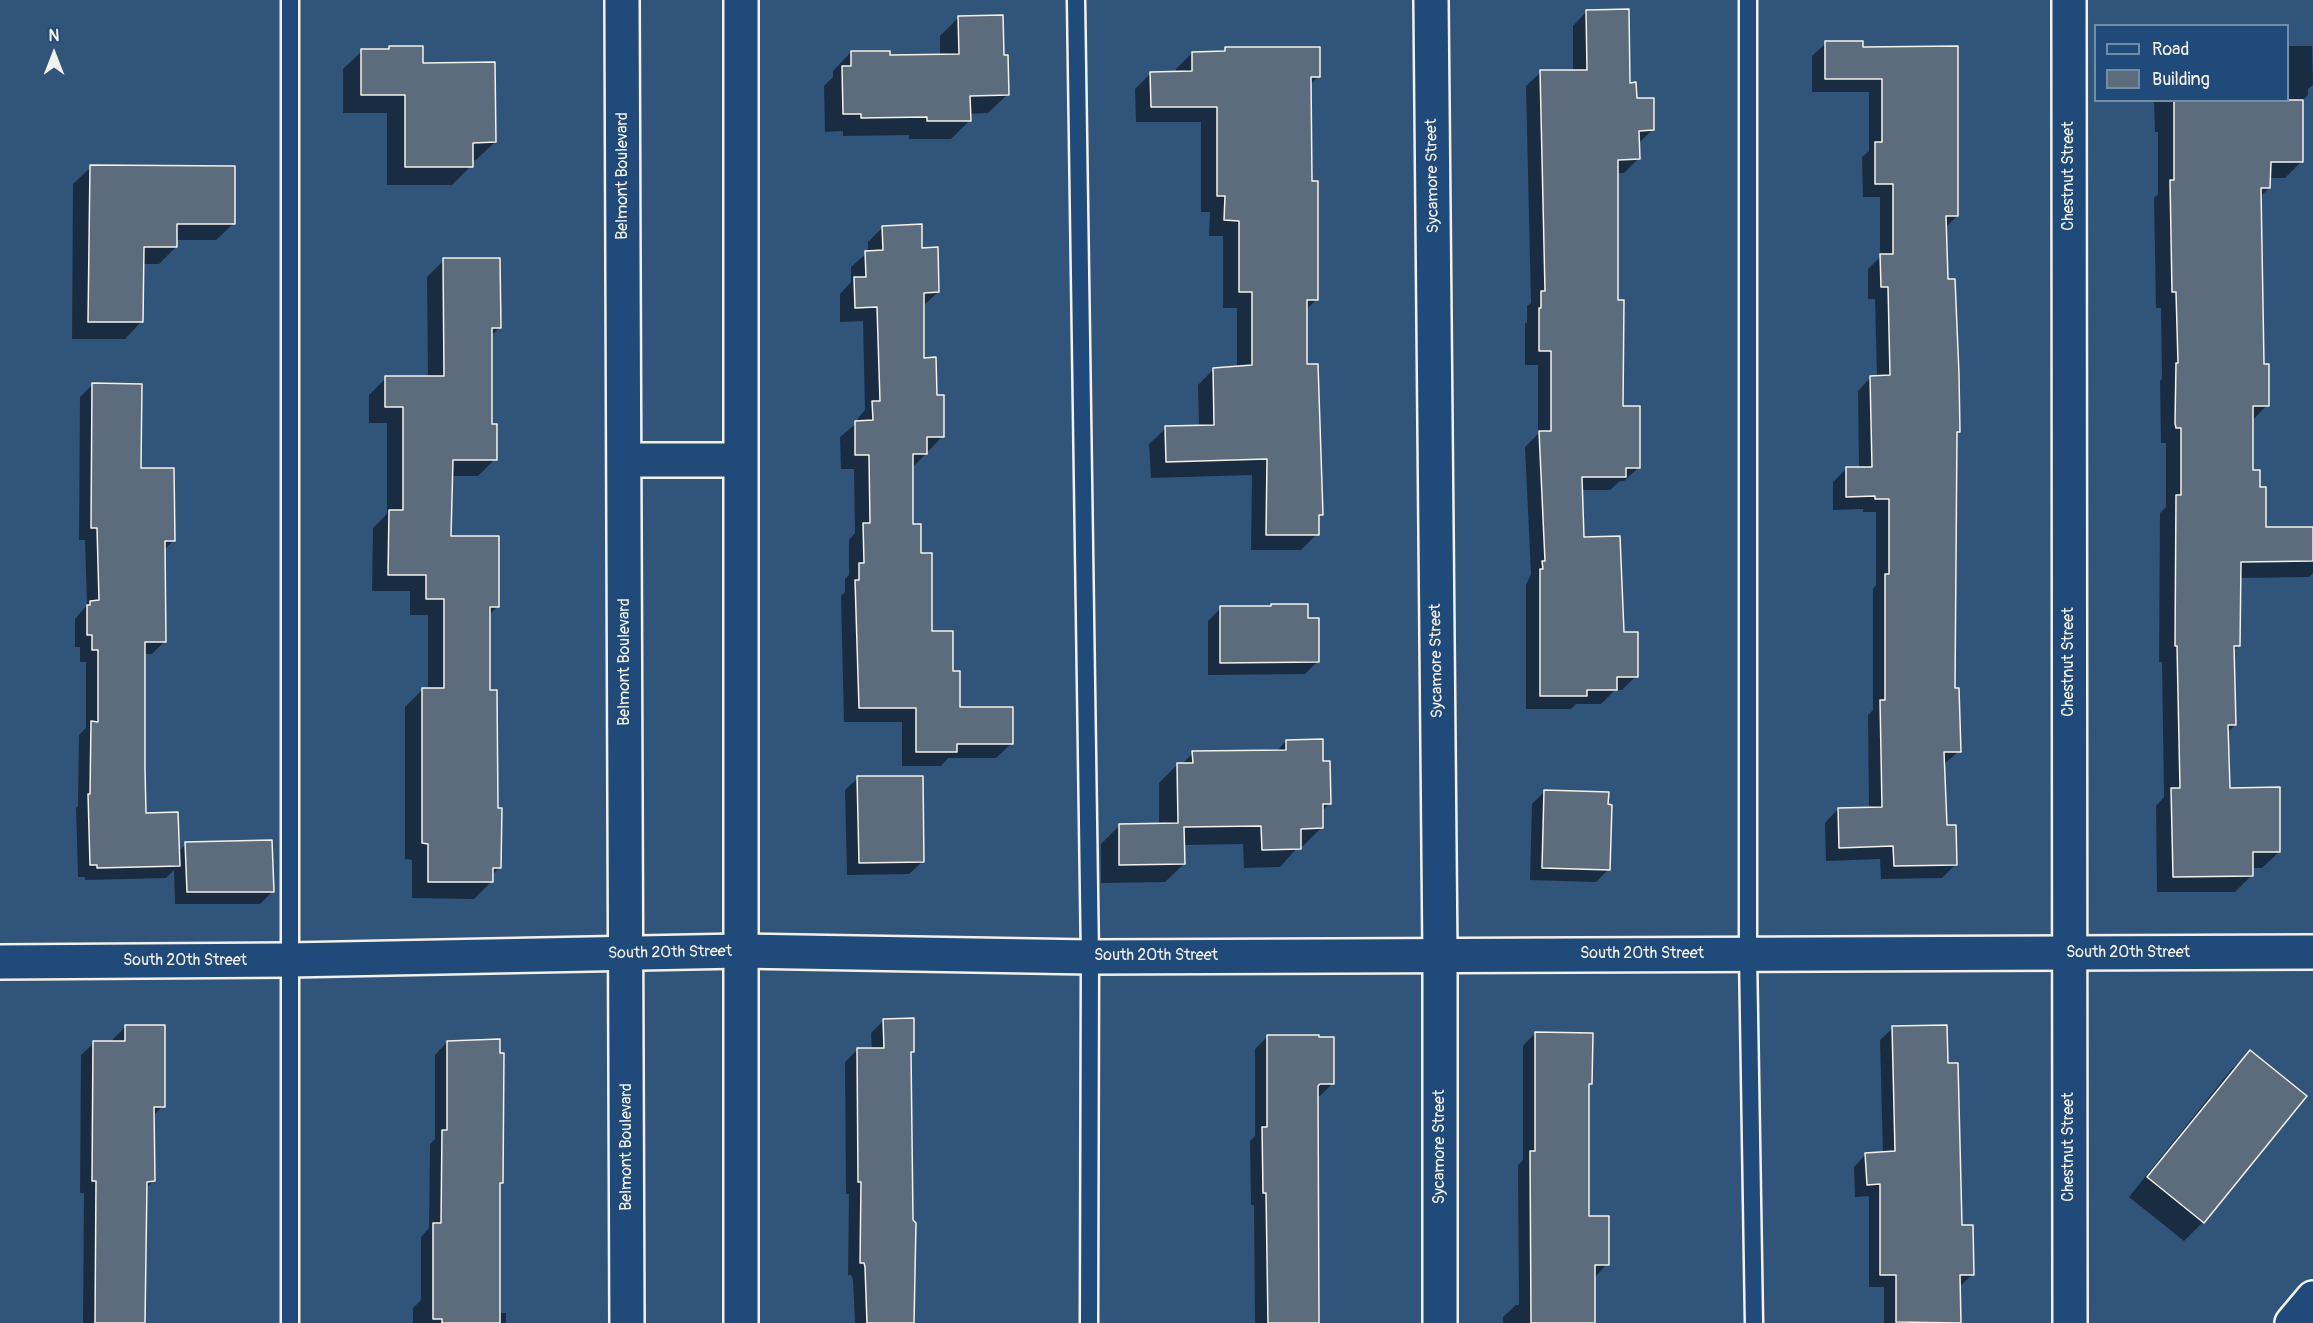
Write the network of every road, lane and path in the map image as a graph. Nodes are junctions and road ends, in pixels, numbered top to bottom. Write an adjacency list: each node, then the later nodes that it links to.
1 (290, 0): 17 (lane)
2 (622, 0): 8 (street, Belmont Boulevard)
3 (741, 0): 9 (street)
4 (1076, 0): 16 (lane)
5 (1431, 0): 15 (street, Sycamore Street)
6 (1748, 0): 13 (lane)
7 (2069, 0): 14 (street, Chestnut Street)
8 (624, 460): 9 (street); 12 (street, Belmont Boulevard)
9 (741, 460): 10 (street)
10 (740, 951): 12 (street, South 20th Street); 16 (street, South 20th Street); 22 (street)
11 (2313, 952): 14 (street, South 20th Street)
12 (626, 953): 17 (street, South 20th Street); 21 (street, Belmont Boulevard)
13 (1748, 953): 14 (street, South 20th Street); 15 (street, South 20th Street); 25 (lane)
14 (2068, 953): 26 (street, Chestnut Street)
15 (1440, 955): 16 (street, South 20th Street); 24 (street, Sycamore Street)
16 (1090, 957): 23 (lane)
17 (290, 960): 18 (street, South 20th Street); 20 (lane)
18 (0, 962)
19 (2313, 1298): 27 (street)
20 (291, 1323)
21 (627, 1323)
22 (741, 1323)
23 (1089, 1323)
24 (1440, 1323)
25 (1754, 1323)
26 (2070, 1323)
27 (2292, 1323)

